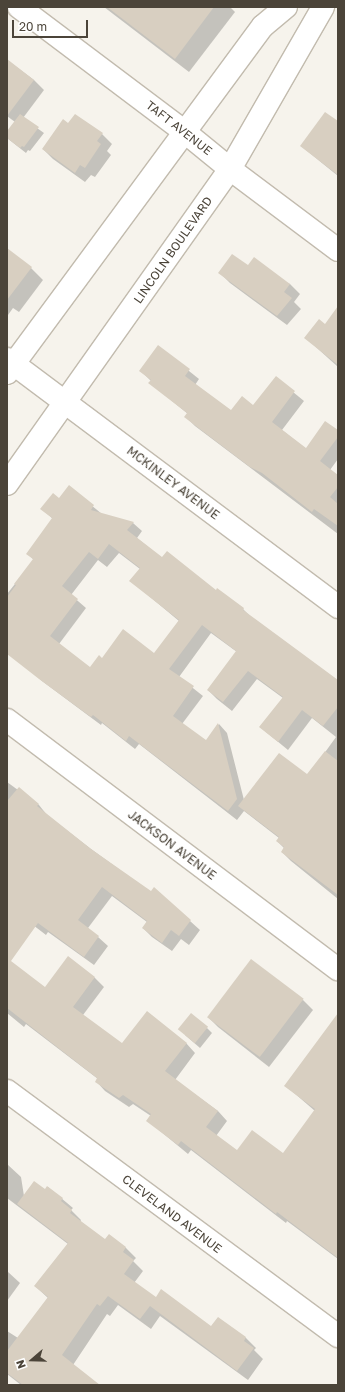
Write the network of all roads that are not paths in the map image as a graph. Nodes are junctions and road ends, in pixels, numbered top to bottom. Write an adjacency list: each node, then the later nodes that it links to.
1 (19, 7): 4 (street, TAFT AVENUE)
2 (286, 7): 4 (street)
3 (323, 7): 5 (street, LINCOLN BOULEVARD)
4 (186, 133): 5 (street, TAFT AVENUE); 7 (street)
5 (230, 170): 6 (street, TAFT AVENUE); 8 (street, LINCOLN BOULEVARD)
6 (338, 250)
7 (9, 365): 8 (street, MCKINLEY AVENUE)
8 (66, 402): 9 (street, LINCOLN BOULEVARD); 10 (street, MCKINLEY AVENUE)
9 (7, 484)
10 (338, 607)
11 (7, 720): 12 (street, JACKSON AVENUE)
12 (338, 969)
13 (7, 1091): 14 (street, CLEVELAND AVENUE)
14 (338, 1336)

